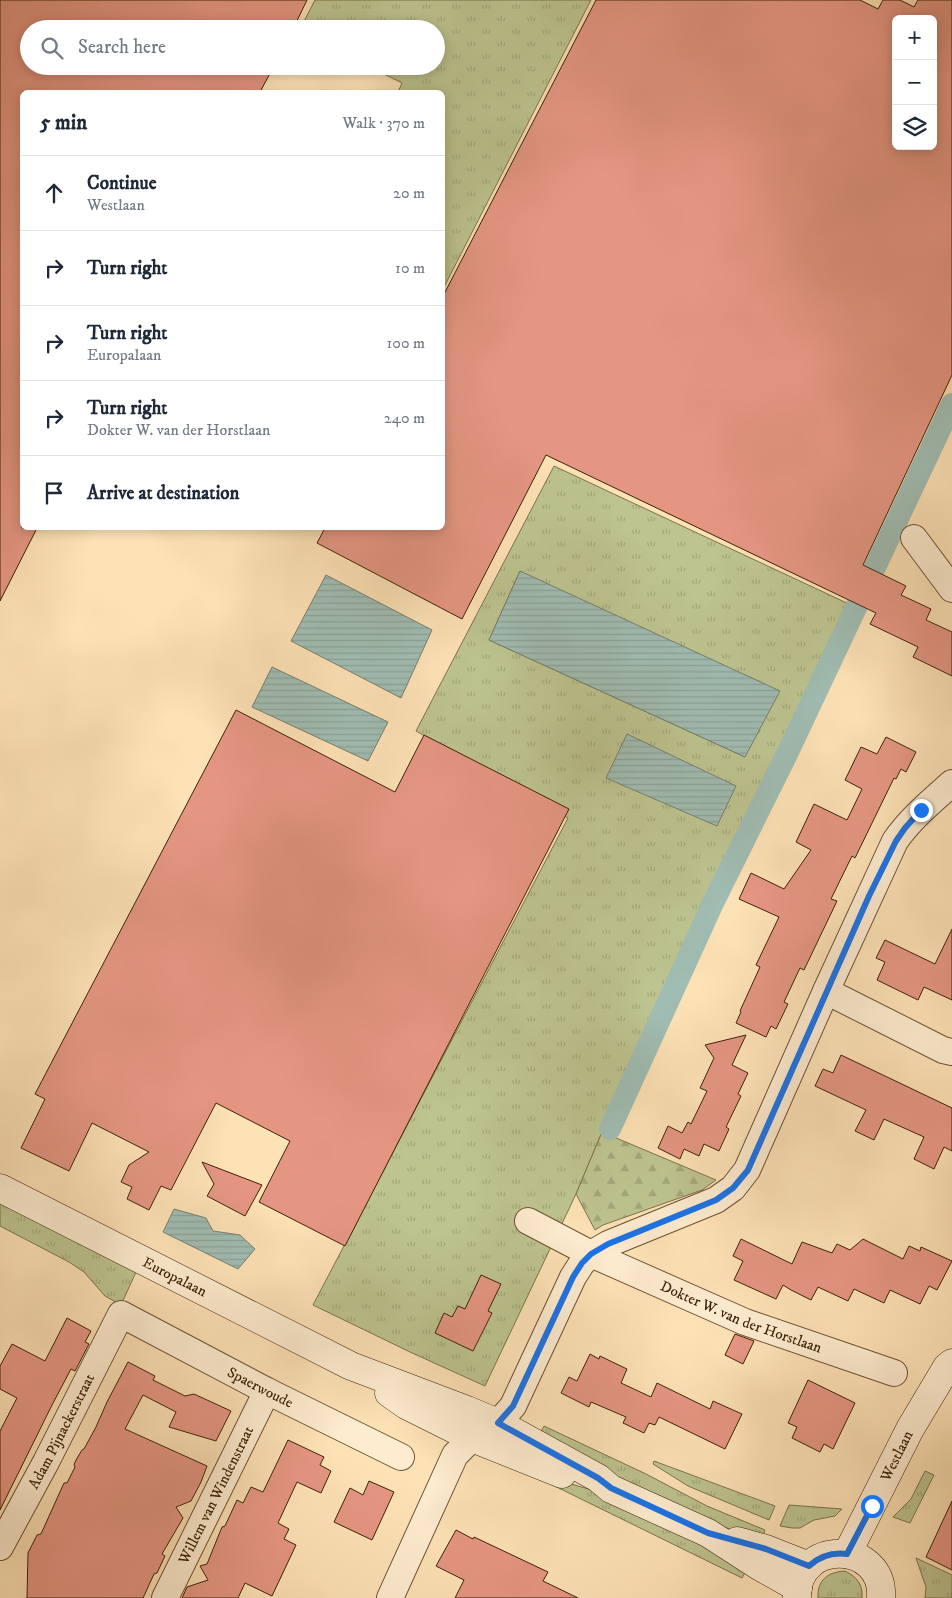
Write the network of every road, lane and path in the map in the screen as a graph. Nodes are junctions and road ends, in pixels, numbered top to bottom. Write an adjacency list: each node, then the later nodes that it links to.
1 (914, 538): 2 (street)
2 (952, 589)
3 (952, 784): 4 (street)
4 (826, 991): 5 (street); 8 (street)
5 (952, 1052)
6 (0, 1188): 14 (main road, Europalaan)
7 (528, 1221): 8 (street, Dokter W. van der Horstlaan)
8 (591, 1254): 11 (street, Dokter W. van der Horstlaan); 14 (street)
9 (121, 1314): 13 (street, Spaerwoude); 16 (street, Adam Pijnackerstraat)
10 (952, 1362): 17 (main road, Westlaan)
11 (894, 1373)
12 (952, 1384): 17 (main road, Westlaan)
13 (267, 1391): 15 (street, Spaerwoude); 19 (street, Willem van Windenstraat)
14 (484, 1431): 18 (main road, Europalaan); 20 (street)
15 (401, 1457)
16 (0, 1547)
17 (856, 1558): 18 (main road); 21 (main road)
18 (801, 1584)
19 (165, 1598)
20 (390, 1598)
21 (881, 1598)

